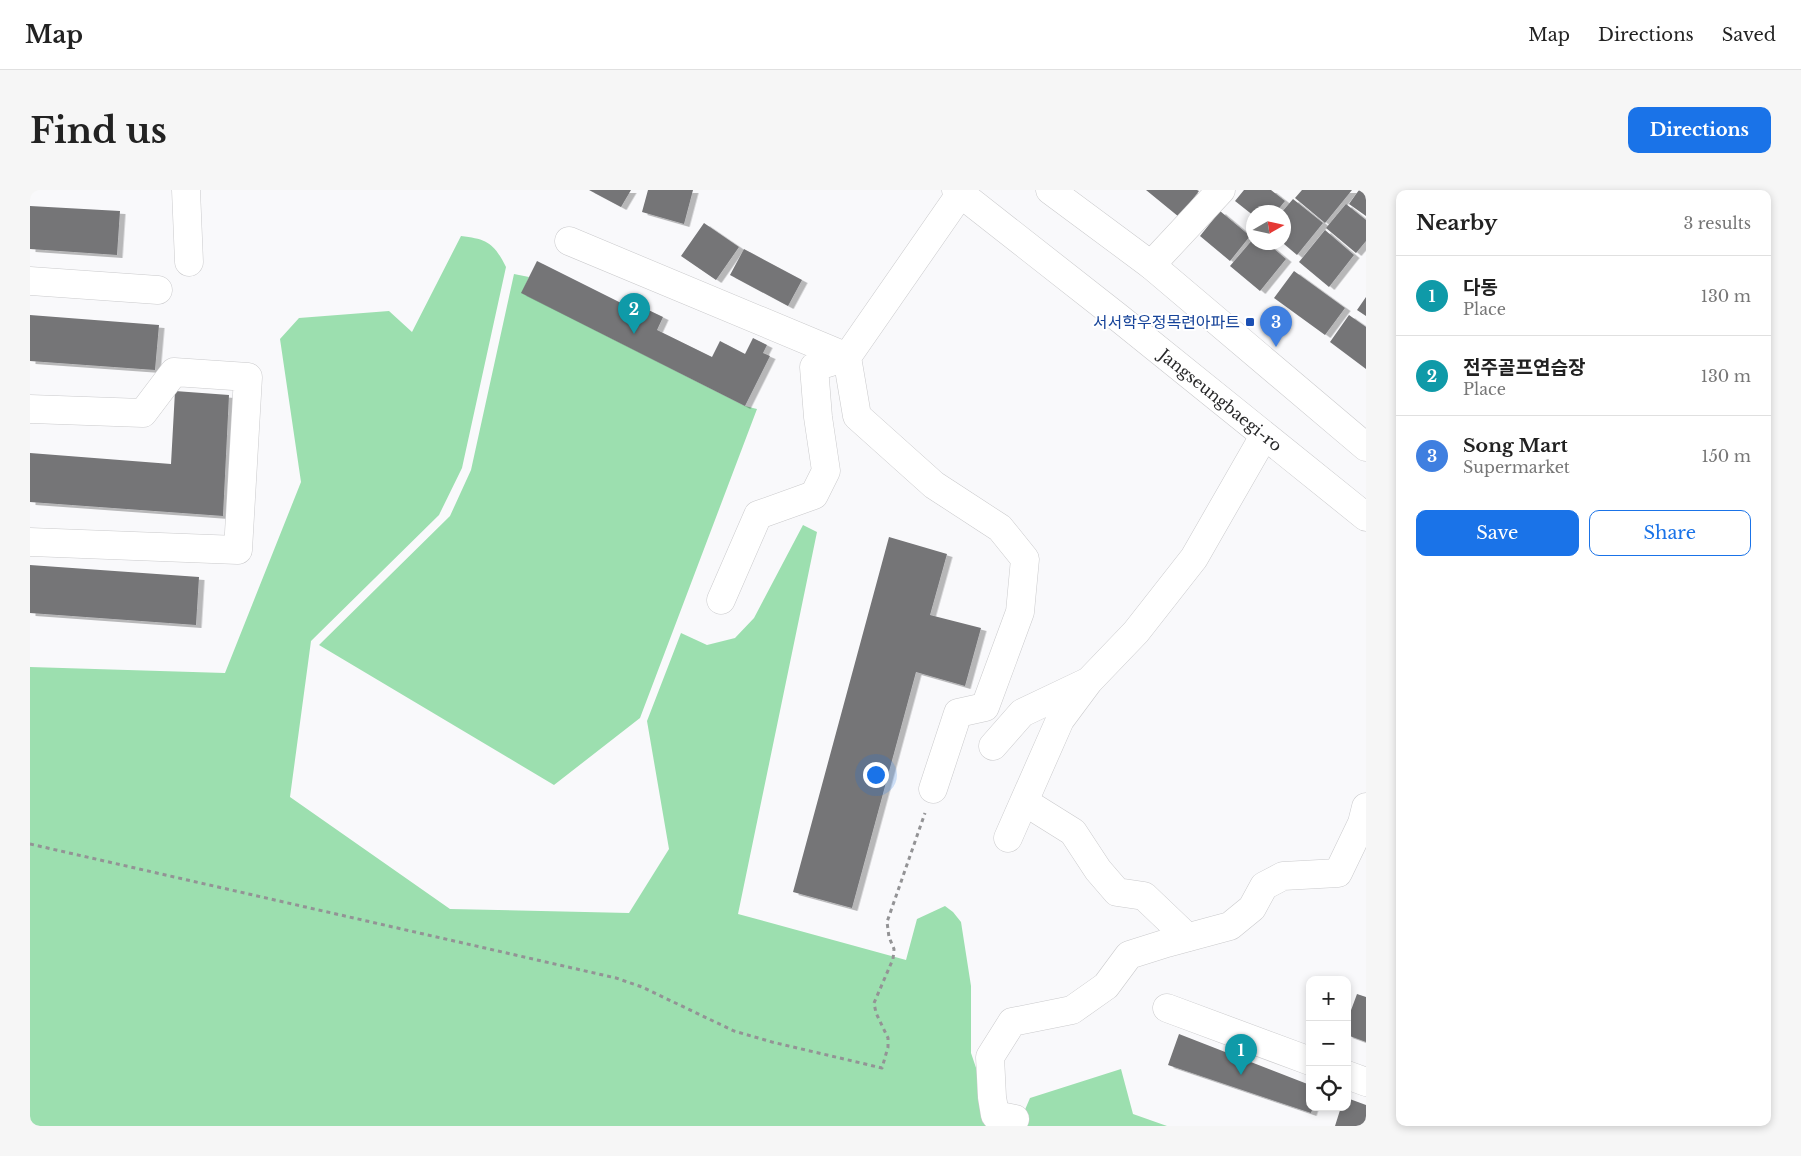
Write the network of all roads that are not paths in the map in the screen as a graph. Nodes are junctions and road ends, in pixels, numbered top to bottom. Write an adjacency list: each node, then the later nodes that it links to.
1 (186, 190): 6 (street)
2 (1050, 190): 7 (street)
3 (1221, 190): 7 (street)
4 (960, 191): 10 (street); 12 (street, Jangseungbaegi-ro)
5 (569, 241): 10 (street)
6 (189, 262)
7 (1151, 265): 13 (street)
8 (30, 281): 9 (street)
9 (158, 290)
10 (847, 356): 16 (street); 19 (street)
11 (30, 409): 15 (street)
12 (1264, 436): 14 (street, Jangseungbaegi-ro); 17 (street)
13 (1366, 447)
14 (1366, 517)
15 (30, 542)
16 (721, 600)
17 (1089, 681): 18 (street); 20 (street)
18 (993, 746)
19 (933, 789)
20 (1025, 802): 22 (street); 23 (street)
21 (1366, 807): 23 (street)
22 (1008, 838)
23 (1187, 937): 28 (street)
24 (1167, 1008): 25 (street)
25 (1306, 1060)
26 (1351, 1076): 27 (street)
27 (1366, 1082)
28 (1015, 1119)

